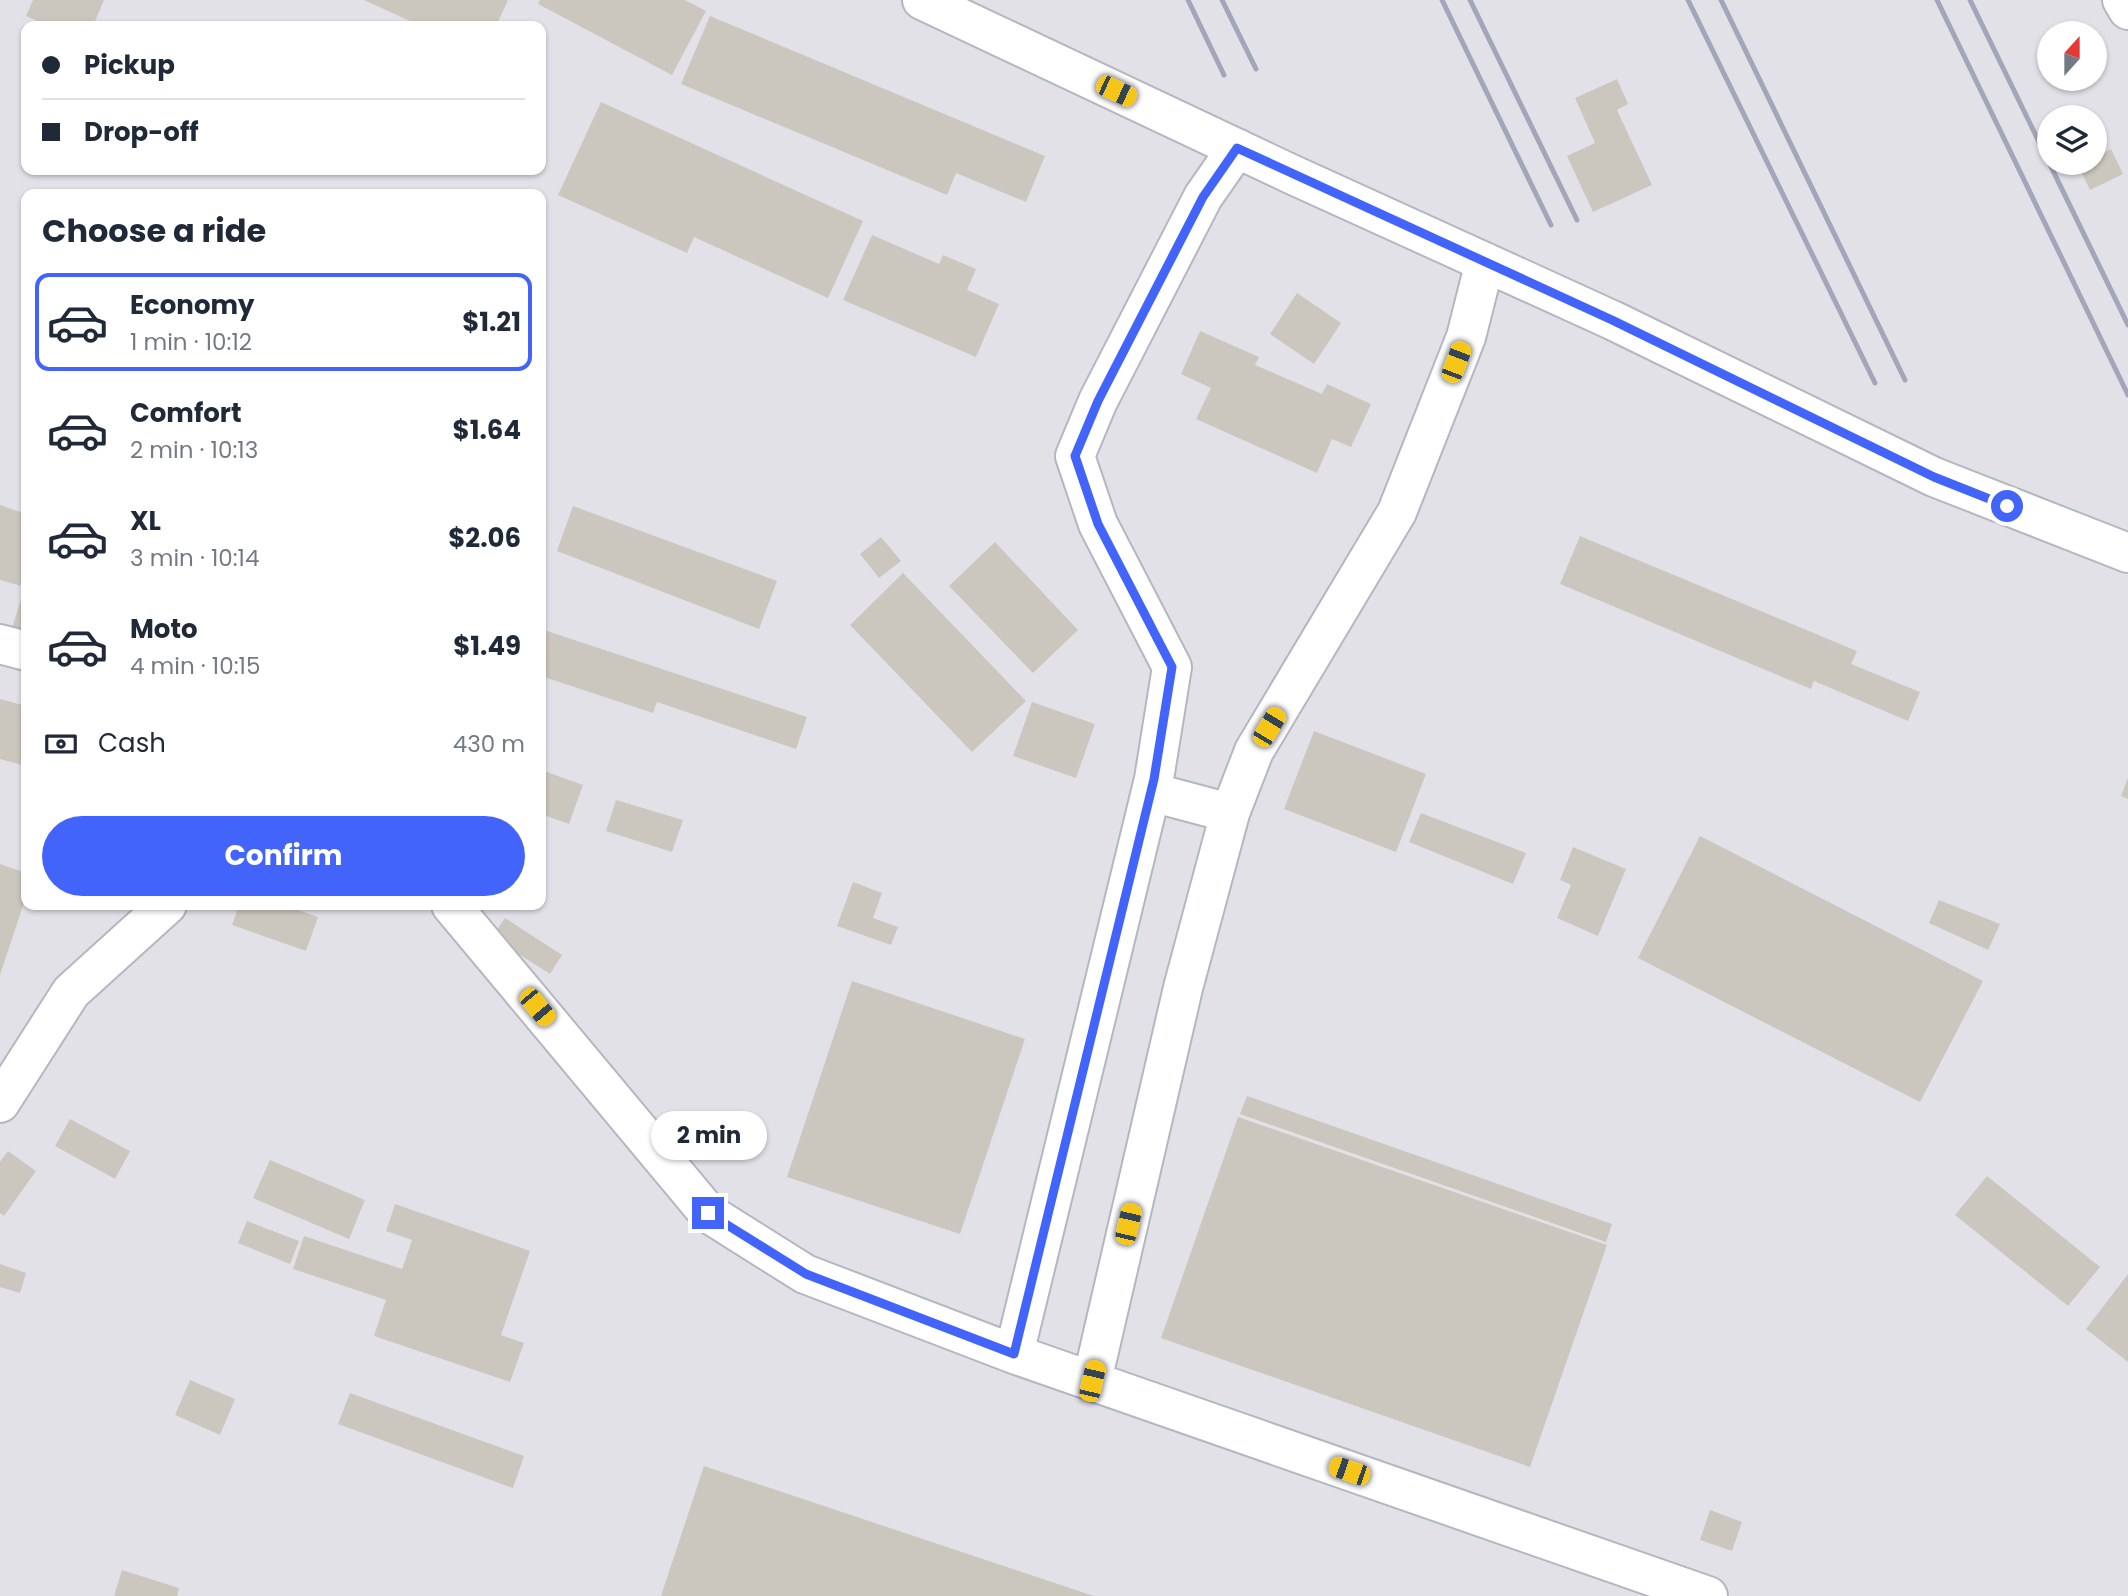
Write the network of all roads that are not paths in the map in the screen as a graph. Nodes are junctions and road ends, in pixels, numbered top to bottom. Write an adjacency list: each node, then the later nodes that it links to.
1 (922, 0): 4 (lane)
2 (2122, 0): 3 (lane)
3 (2128, 10)
4 (1237, 148): 5 (lane); 9 (lane)
5 (1485, 262): 6 (lane); 10 (lane)
6 (2128, 553)
7 (0, 644): 8 (lane)
8 (21, 650)
9 (1151, 792): 10 (lane); 14 (lane)
10 (1230, 813): 15 (lane)
11 (161, 910): 13 (lane)
12 (455, 910): 14 (lane)
13 (0, 1103)
14 (1014, 1354): 15 (lane)
15 (1092, 1381): 16 (lane)
16 (1708, 1596)

